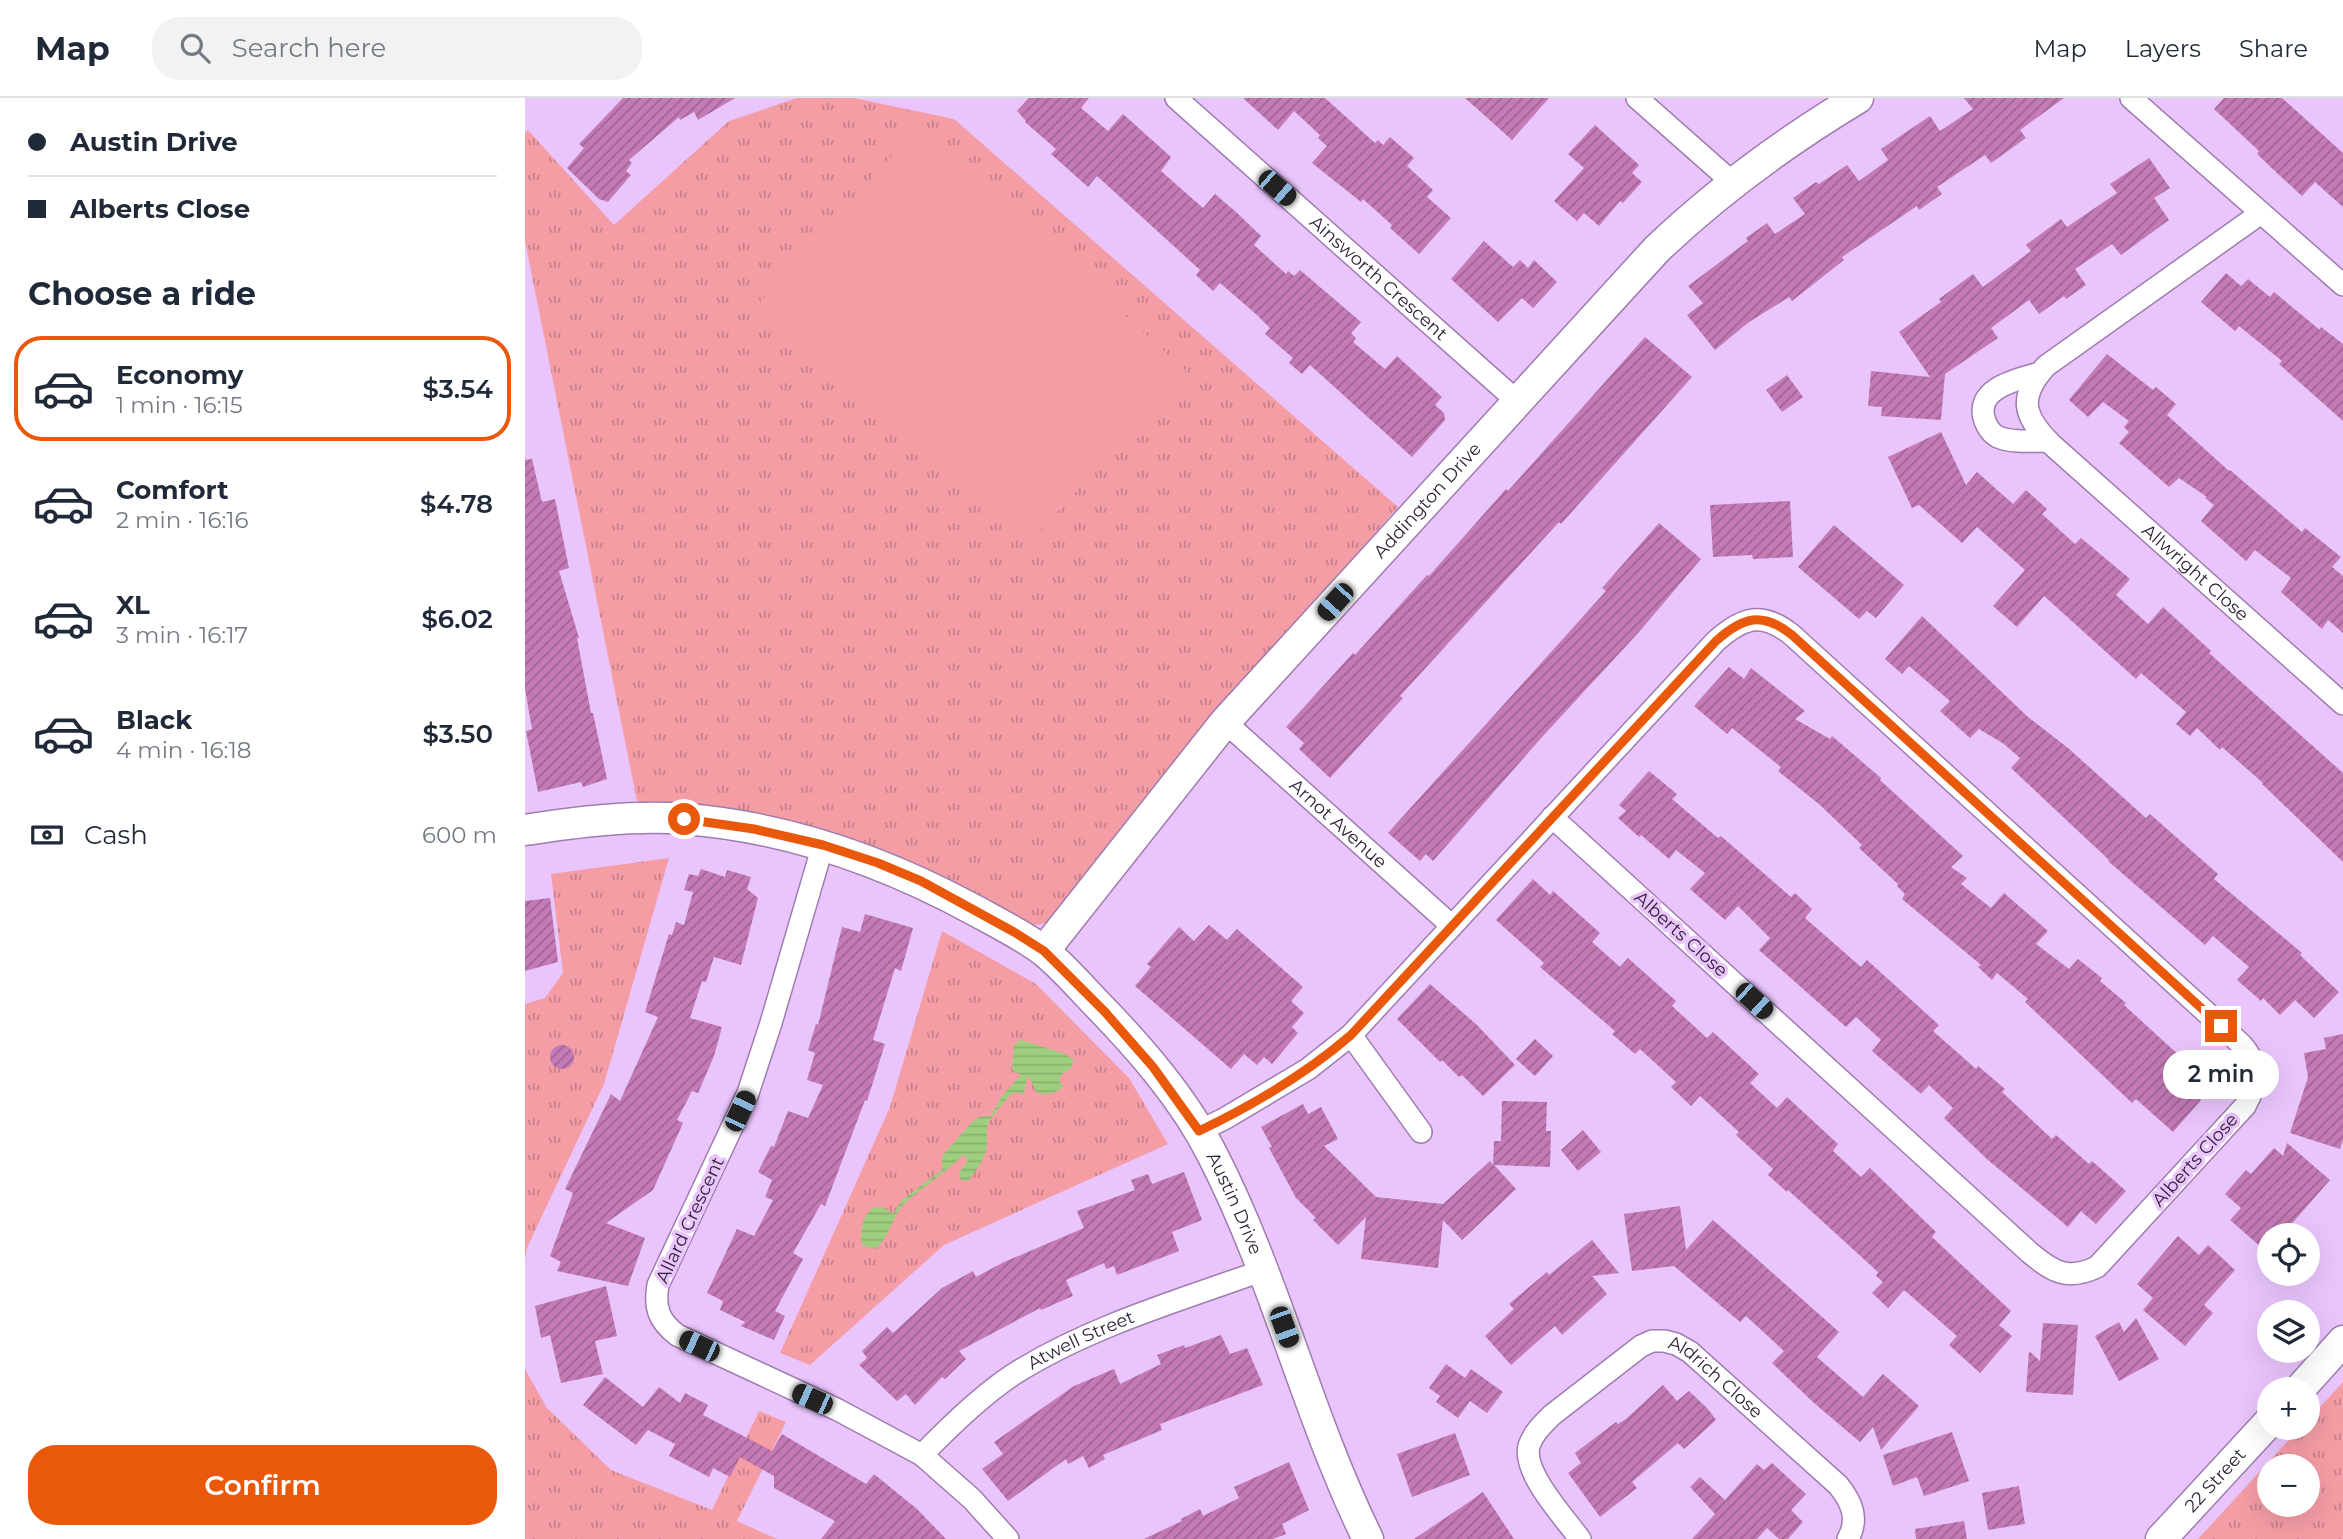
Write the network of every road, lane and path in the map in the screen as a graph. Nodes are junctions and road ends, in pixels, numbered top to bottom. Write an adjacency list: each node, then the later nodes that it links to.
1 (1176, 98): 9 (street, Ainsworth Crescent)
2 (1637, 98): 5 (street)
3 (1858, 98): 5 (street, Addington Drive)
4 (2131, 98): 6 (street)
5 (1732, 182): 9 (street, Addington Drive)
6 (2261, 213): 7 (street); 8 (street)
7 (2343, 285)
8 (2040, 373): 10 (street, Allwright Close); 10 (street)
9 (1518, 402): 12 (street, Addington Drive)
10 (2048, 441): 11 (street, Allwright Close)
11 (2343, 704)
12 (1225, 723): 16 (street, Arnot Avenue); 17 (street, Addington Drive)
13 (1552, 817): 13 (street, Alberts Close); 16 (street, Alberts Close)
14 (525, 830): 15 (street, Austin Drive)
15 (823, 845): 17 (street, Austin Drive); 25 (street, Allard Crescent)
16 (1452, 926): 18 (street, Alberts Close)
17 (1044, 951): 19 (street, Austin Drive)
18 (1351, 1035): 19 (street, Alberts Close); 20 (street)
19 (1199, 1131): 21 (street, Austin Drive)
20 (1421, 1132)
21 (1264, 1270): 25 (street, Atwell Street); 27 (street, Austin Drive)
22 (2343, 1341): 23 (street)
23 (2311, 1377)
24 (2257, 1435): 30 (street, 22 Street)
25 (922, 1455): 26 (street, Allard Crescent)
26 (1008, 1539)
27 (1368, 1539)
28 (1580, 1539): 29 (street, Aldrich Close)
29 (1848, 1539)
30 (2161, 1539)

